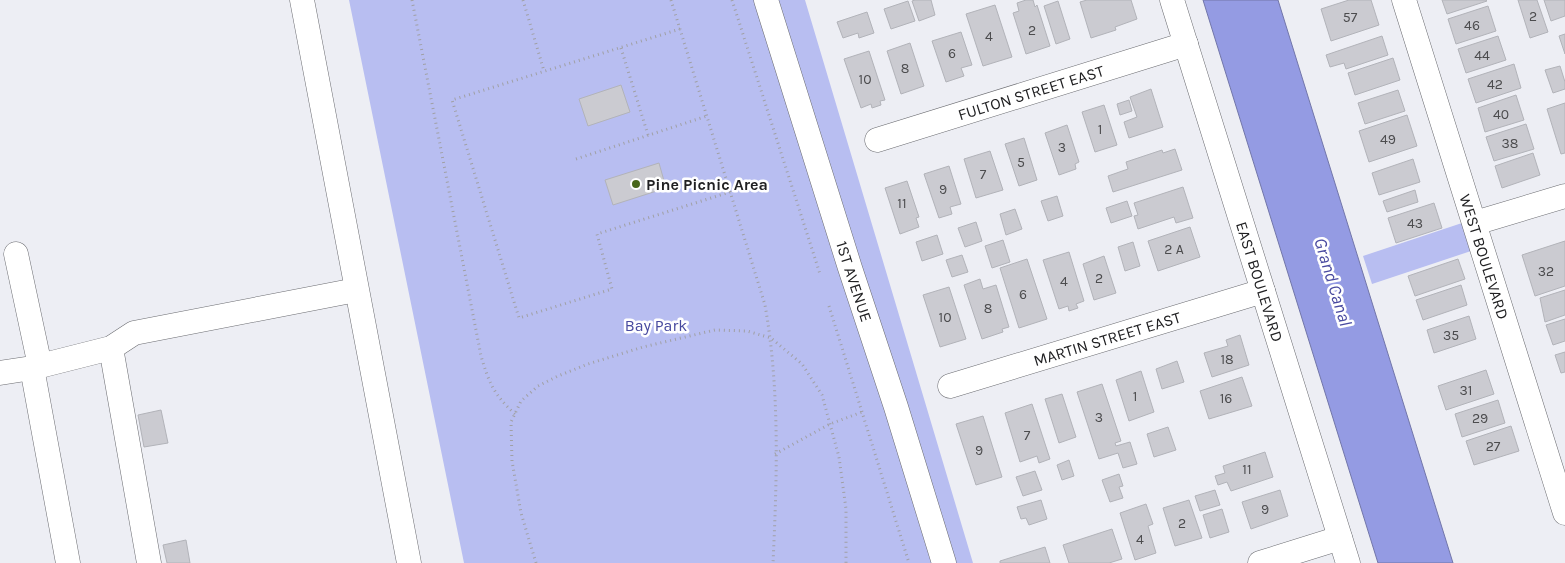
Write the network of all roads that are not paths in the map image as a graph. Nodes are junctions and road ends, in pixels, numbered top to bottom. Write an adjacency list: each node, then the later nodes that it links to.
1 (302, 0): 10 (street)
2 (766, 0): 22 (street, 1ST AVENUE)
3 (1172, 0): 5 (street, EAST BOULEVARD)
4 (1404, 0): 8 (street, WEST BOULEVARD)
5 (1186, 44): 6 (street, FULTON STREET EAST); 11 (street, EAST BOULEVARD)
6 (877, 140)
7 (1565, 196): 8 (street)
8 (1475, 223): 16 (street, WEST BOULEVARD)
9 (16, 254): 13 (street)
10 (356, 290): 12 (street); 21 (street)
11 (1263, 291): 15 (street, MARTIN STREET EAST); 18 (street, EAST BOULEVARD)
12 (111, 348): 13 (street); 20 (street)
13 (36, 367): 14 (street); 19 (street)
14 (0, 373)
15 (950, 386)
16 (1559, 470): 17 (street, WEST BOULEVARD)
17 (1565, 513)
18 (1340, 538): 23 (street); 24 (street, EAST BOULEVARD)
19 (68, 563)
20 (149, 563)
21 (408, 563)
22 (944, 563)
23 (1260, 563)
24 (1348, 563)

